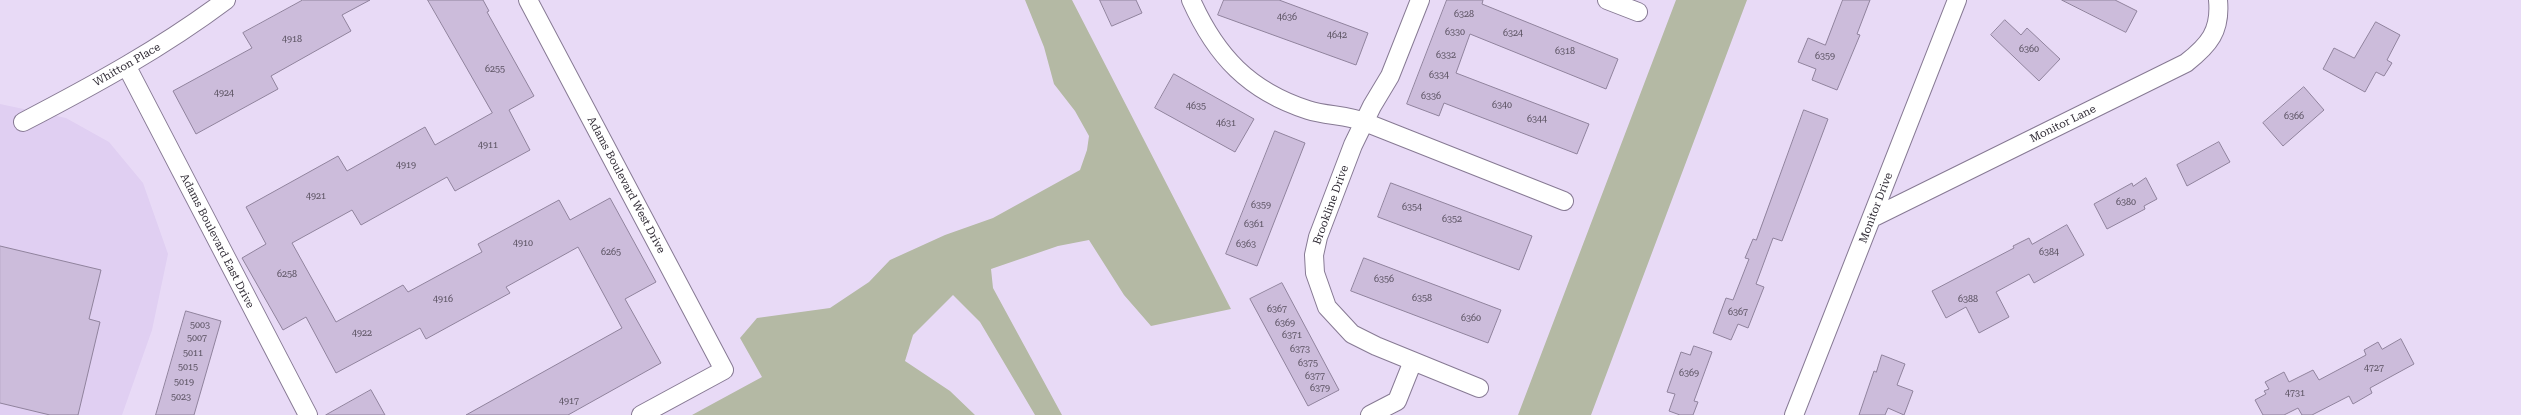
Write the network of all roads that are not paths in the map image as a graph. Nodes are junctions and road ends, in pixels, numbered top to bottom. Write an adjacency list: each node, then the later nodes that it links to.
1 (226, 0): 9 (street, Whitton Place)
2 (528, 0): 17 (street, Adams Boulevard West Drive)
3 (1191, 0): 10 (street)
4 (1420, 0): 10 (street, Brookline Drive)
5 (1607, 0): 8 (street)
6 (1957, 0): 13 (street, Monitor Drive)
7 (2218, 0): 13 (street, Monitor Lane)
8 (1638, 12)
9 (127, 67): 11 (street, Whitton Place); 16 (street, Adams Boulevard East Drive)
10 (1364, 121): 12 (street); 14 (street, Brookline Drive)
11 (23, 122)
12 (1564, 201)
13 (1872, 218): 19 (street, Monitor Drive)
14 (1413, 361): 15 (street, Brookline Drive); 18 (street)
15 (1480, 388)
16 (308, 415)
17 (641, 415)
18 (1370, 415)
19 (1794, 415)

